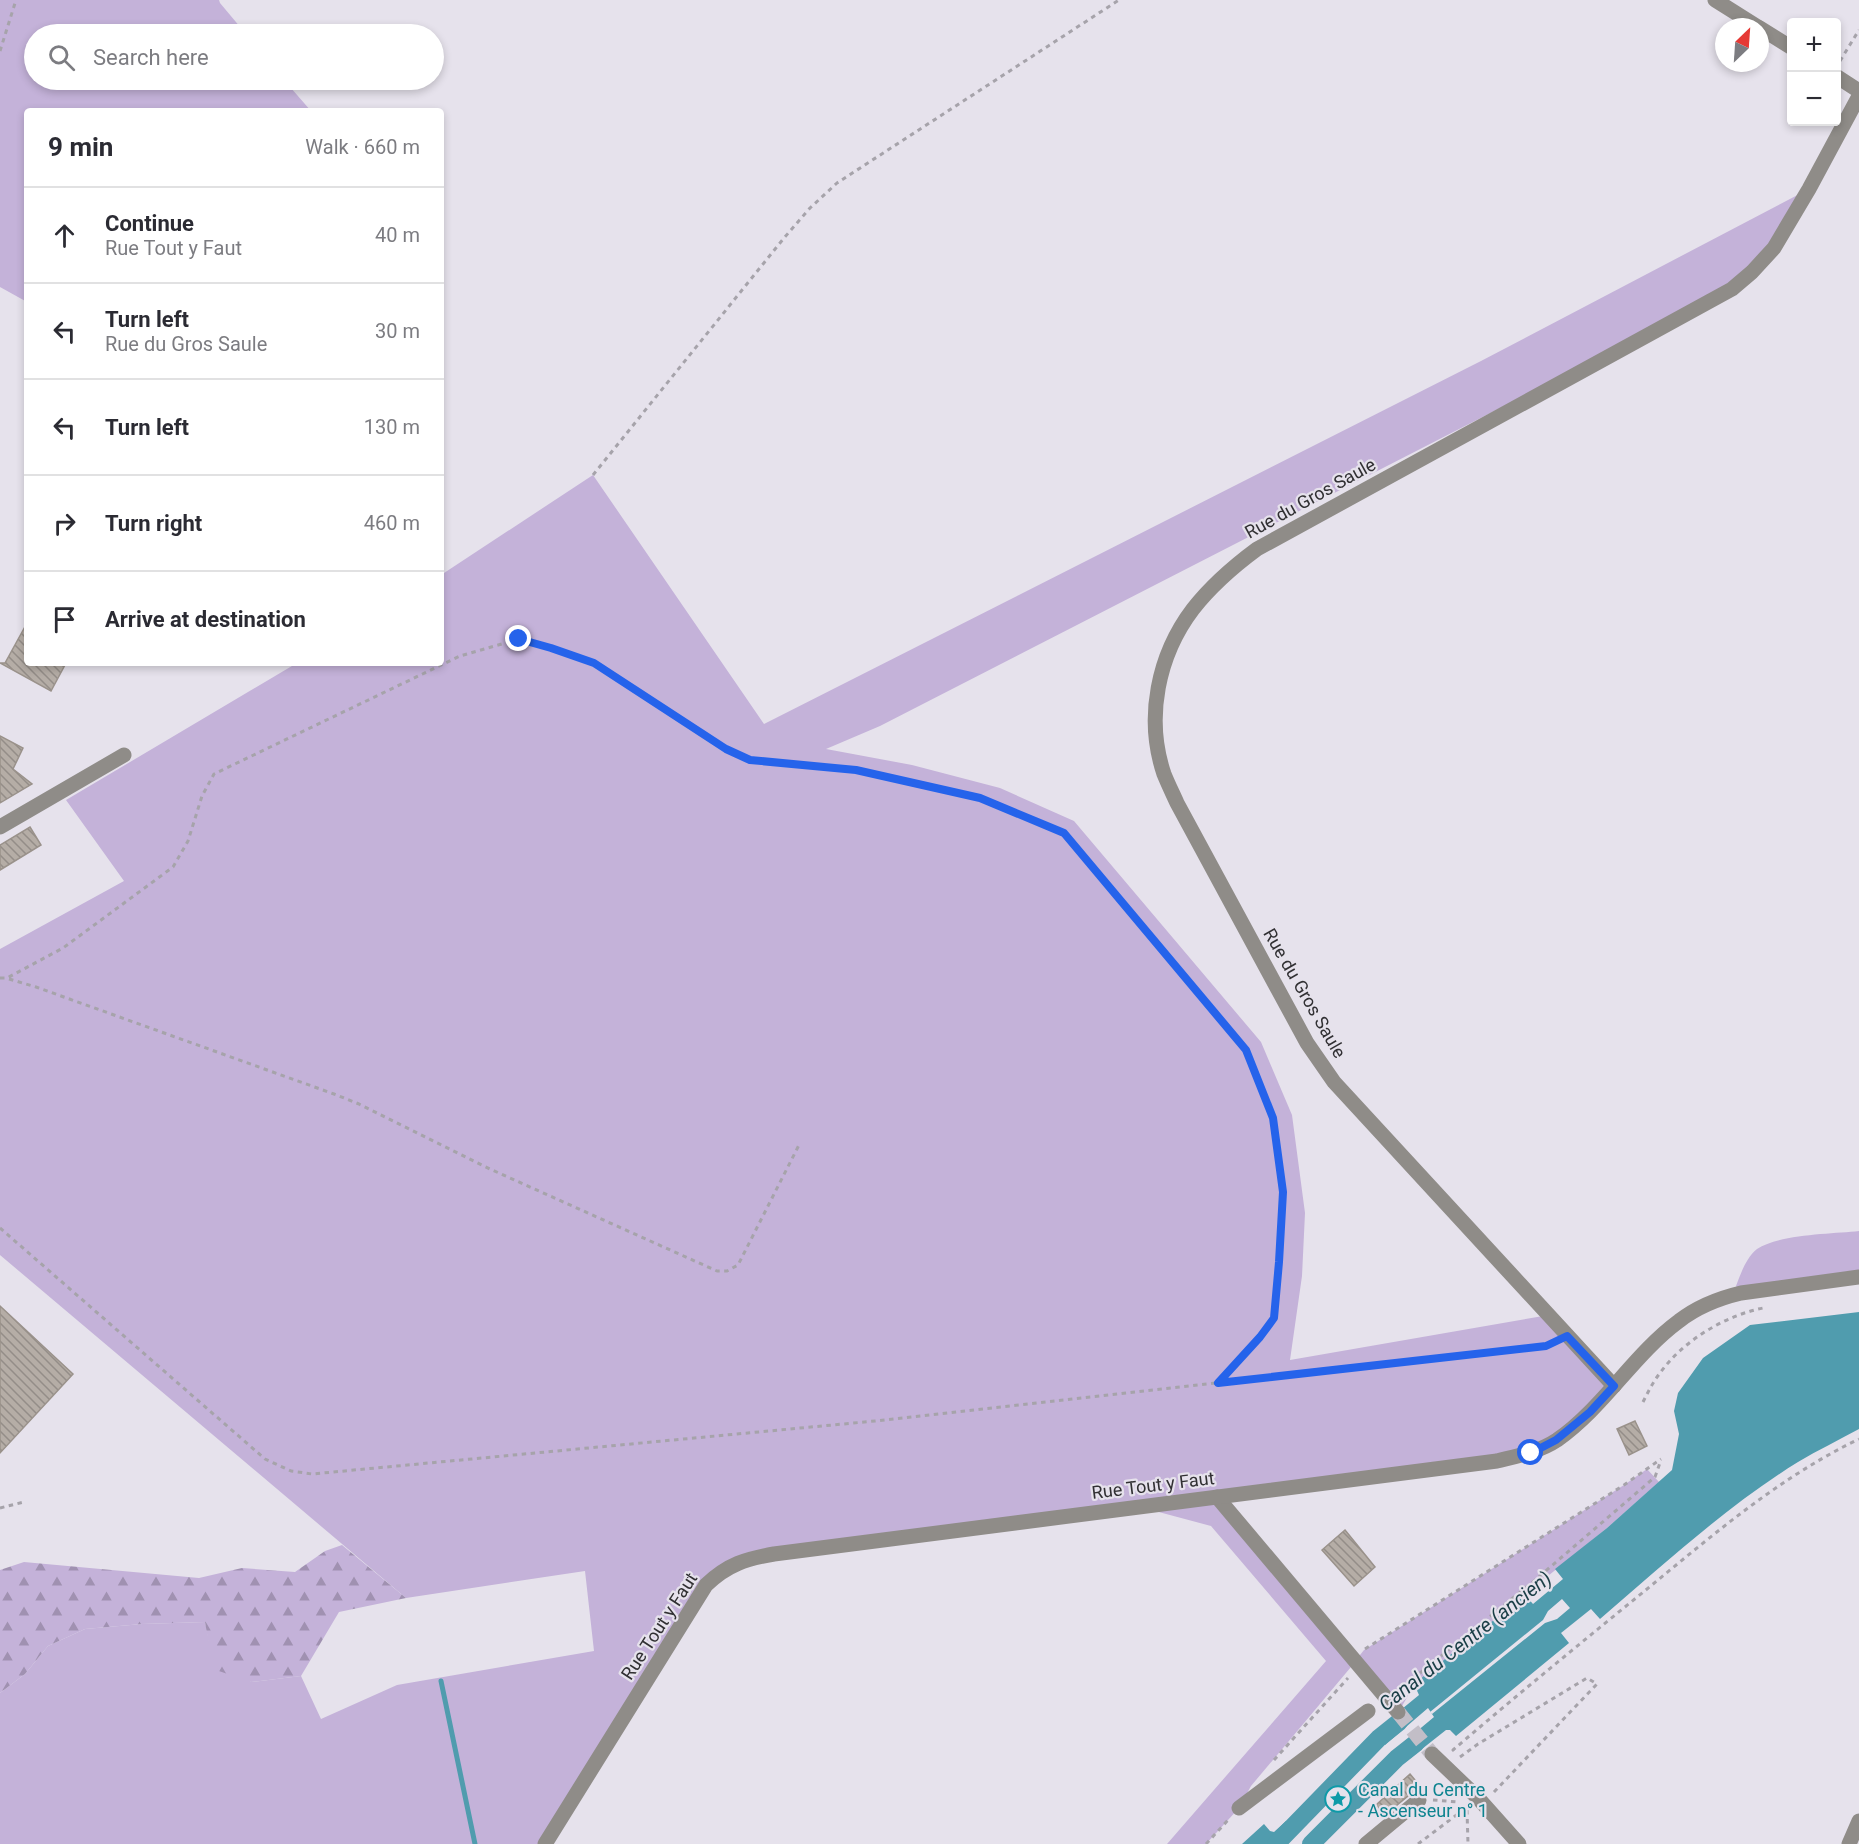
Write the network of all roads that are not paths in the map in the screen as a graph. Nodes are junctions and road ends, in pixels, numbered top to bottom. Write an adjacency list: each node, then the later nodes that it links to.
1 (1715, 0): 2 (street)
2 (1743, 18)
3 (1769, 34): 4 (street)
4 (1787, 46)
5 (1841, 79): 6 (street)
6 (1859, 91)
7 (1859, 96): 11 (street, Rue du Gros Saule)
8 (124, 755): 9 (street)
9 (0, 827)
10 (1859, 1276): 11 (street, Rue Tout y Faut)
11 (1614, 1386): 12 (street, Rue Tout y Faut)
12 (1217, 1497): 14 (street); 19 (street, Rue Tout y Faut)
13 (1368, 1712): 17 (street)
14 (1398, 1712)
15 (1432, 1754): 21 (street)
16 (1419, 1800): 20 (street)
17 (1239, 1808)
18 (1859, 1821): 22 (street)
19 (545, 1844)
20 (1366, 1844)
21 (1519, 1844)
22 (1849, 1844)

